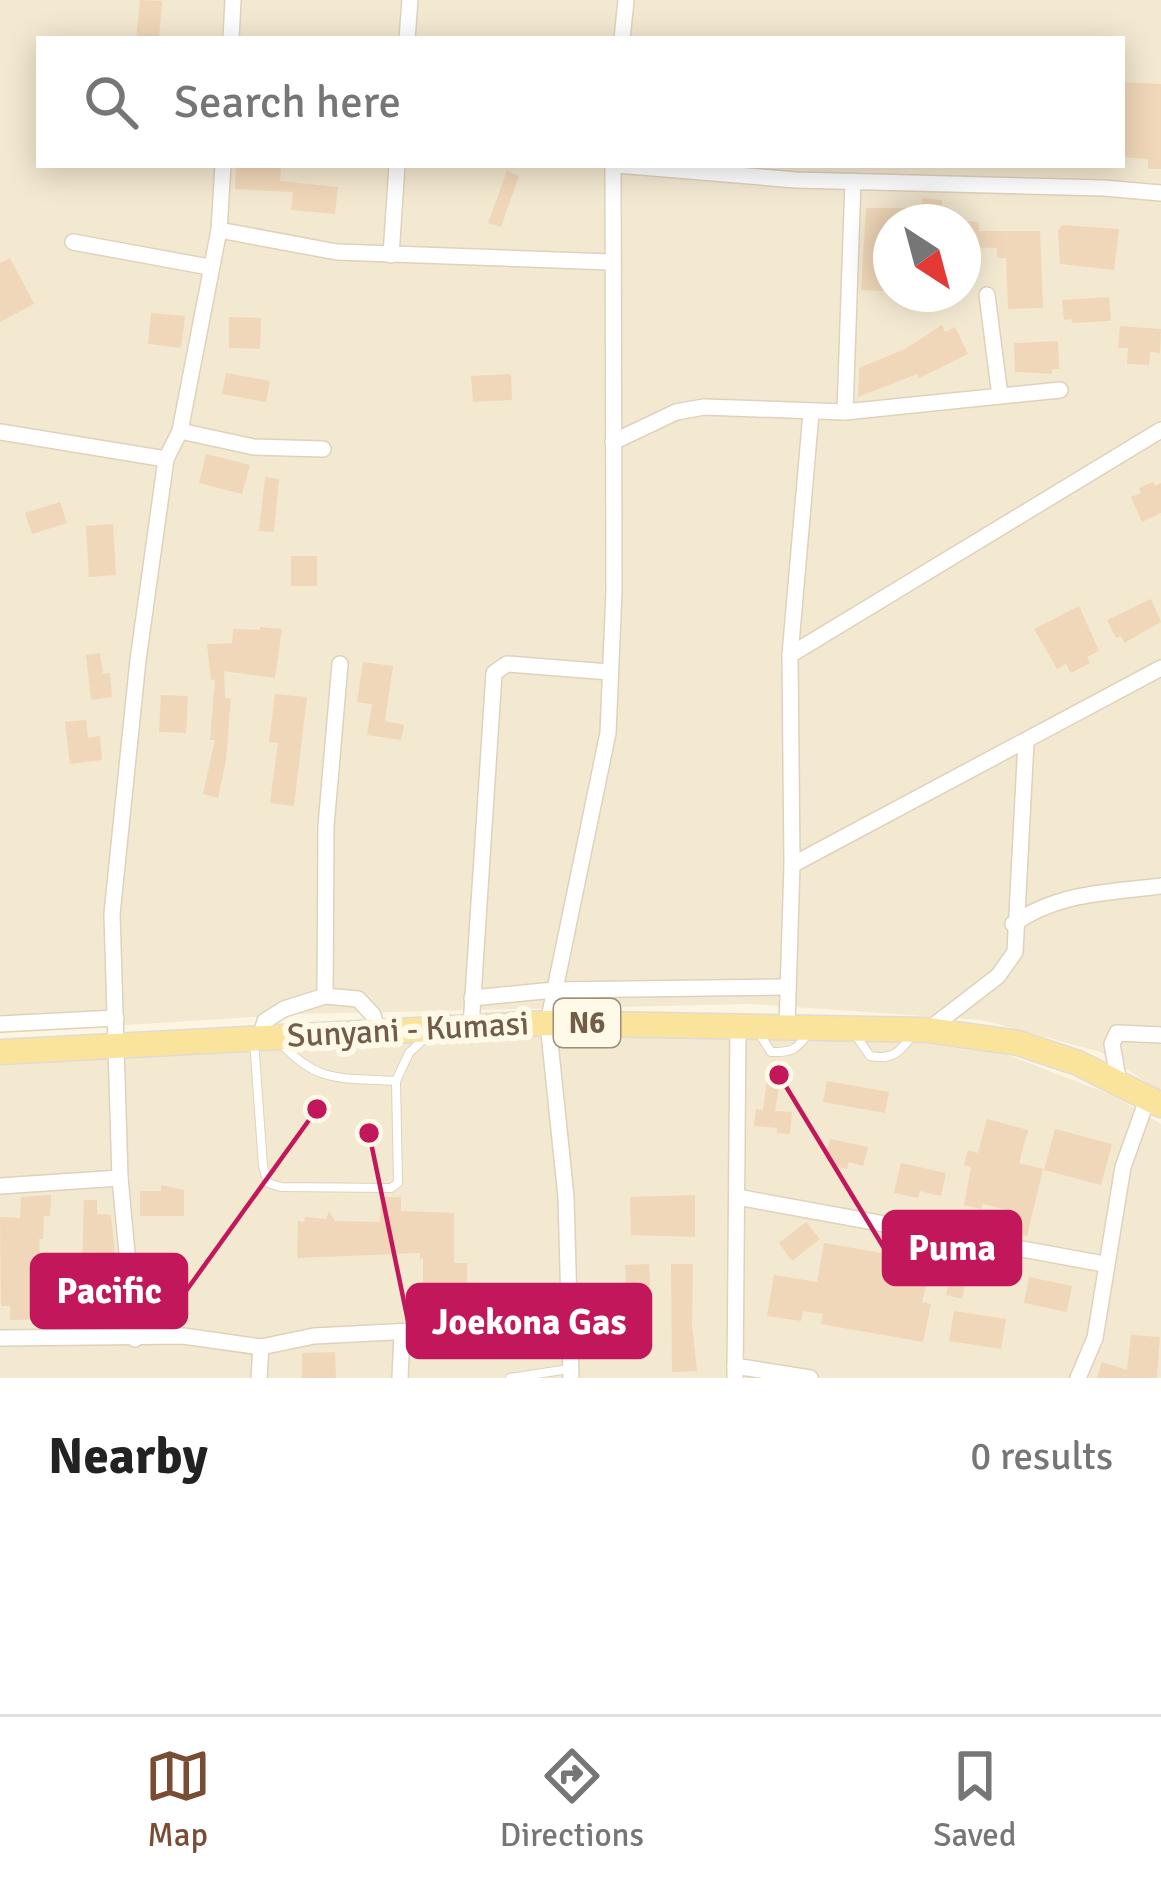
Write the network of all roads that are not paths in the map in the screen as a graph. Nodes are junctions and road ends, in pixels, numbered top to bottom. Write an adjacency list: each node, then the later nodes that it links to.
1 (233, 0): 4 (street)
2 (410, 0): 5 (street)
3 (626, 0): 6 (street)
4 (231, 36)
5 (407, 36)
6 (622, 36)
7 (223, 168): 15 (street)
8 (398, 168): 17 (street)
9 (615, 168): 18 (street)
10 (657, 168): 12 (street)
11 (1031, 168): 13 (street)
12 (854, 182): 13 (street); 23 (street)
13 (1031, 186): 14 (street)
14 (1161, 193)
15 (219, 230): 17 (street); 19 (street)
16 (73, 242): 19 (street)
17 (391, 255): 18 (street)
18 (610, 262): 28 (street)
19 (209, 266): 27 (street)
20 (987, 295): 22 (street)
21 (1060, 390): 22 (street)
22 (1000, 396): 23 (street)
23 (845, 412): 24 (street)
24 (811, 413): 28 (street); 31 (street)
25 (1161, 430): 31 (street)
26 (0, 431): 30 (street)
27 (180, 431): 29 (street); 30 (street)
28 (614, 442): 34 (street)
29 (323, 449)
30 (166, 459): 43 (street)
31 (790, 655): 36 (street)
32 (340, 664): 41 (street)
33 (1161, 668): 35 (street)
34 (609, 672): 40 (street); 42 (street)
35 (1026, 741): 36 (street); 38 (street)
36 (792, 865): 39 (street)
37 (1161, 886): 38 (street)
38 (1013, 923): 51 (street)
39 (788, 987): 40 (street); 47 (street)
40 (554, 990): 42 (street); 44 (street)
41 (325, 996): 52 (street); 54 (street)
42 (472, 998): 48 (street)
43 (116, 1018): 45 (street); 55 (street)
44 (548, 1023): 46 (main road, Sunyani - Kumasi / N6); 48 (main road, Sunyani - Kumasi / N6); 64 (street)
45 (0, 1024)
46 (747, 1026): 47 (main road, Sunyani - Kumasi / N6); 49 (lane); 62 (street)
47 (787, 1026): 49 (main road, Sunyani - Kumasi / N6)
48 (471, 1027): 50 (main road, Sunyani - Kumasi / N6)
49 (813, 1027): 51 (main road, Sunyani - Kumasi / N6)
50 (434, 1029): 52 (main road, Sunyani - Kumasi / N6); 57 (lane)
51 (923, 1030): 58 (main road, Sunyani - Kumasi / N6)
52 (378, 1032): 54 (main road, Sunyani - Kumasi / N6)
53 (1161, 1035): 58 (street)
54 (263, 1038): 55 (main road, Sunyani - Kumasi / N6); 57 (lane); 57 (lane)
55 (117, 1046): 56 (main road, Sunyani - Kumasi / N6); 60 (street)
56 (0, 1052)
57 (396, 1081)
58 (1119, 1083): 59 (main road, Sunyani - Kumasi / N6)
59 (1155, 1101): 63 (street)
60 (120, 1178): 61 (street); 67 (street)
61 (0, 1186)
62 (737, 1196): 63 (street); 69 (street)
63 (1105, 1264): 75 (street)
64 (570, 1323): 65 (street); 70 (street)
65 (402, 1332): 68 (street); 72 (street)
66 (0, 1338): 67 (street)
67 (135, 1339): 68 (street)
68 (261, 1347): 71 (street)
69 (735, 1372): 74 (street)
70 (571, 1373): 73 (lane)
71 (259, 1378)
72 (400, 1378)
73 (510, 1378)
74 (810, 1378)
75 (1078, 1378)

